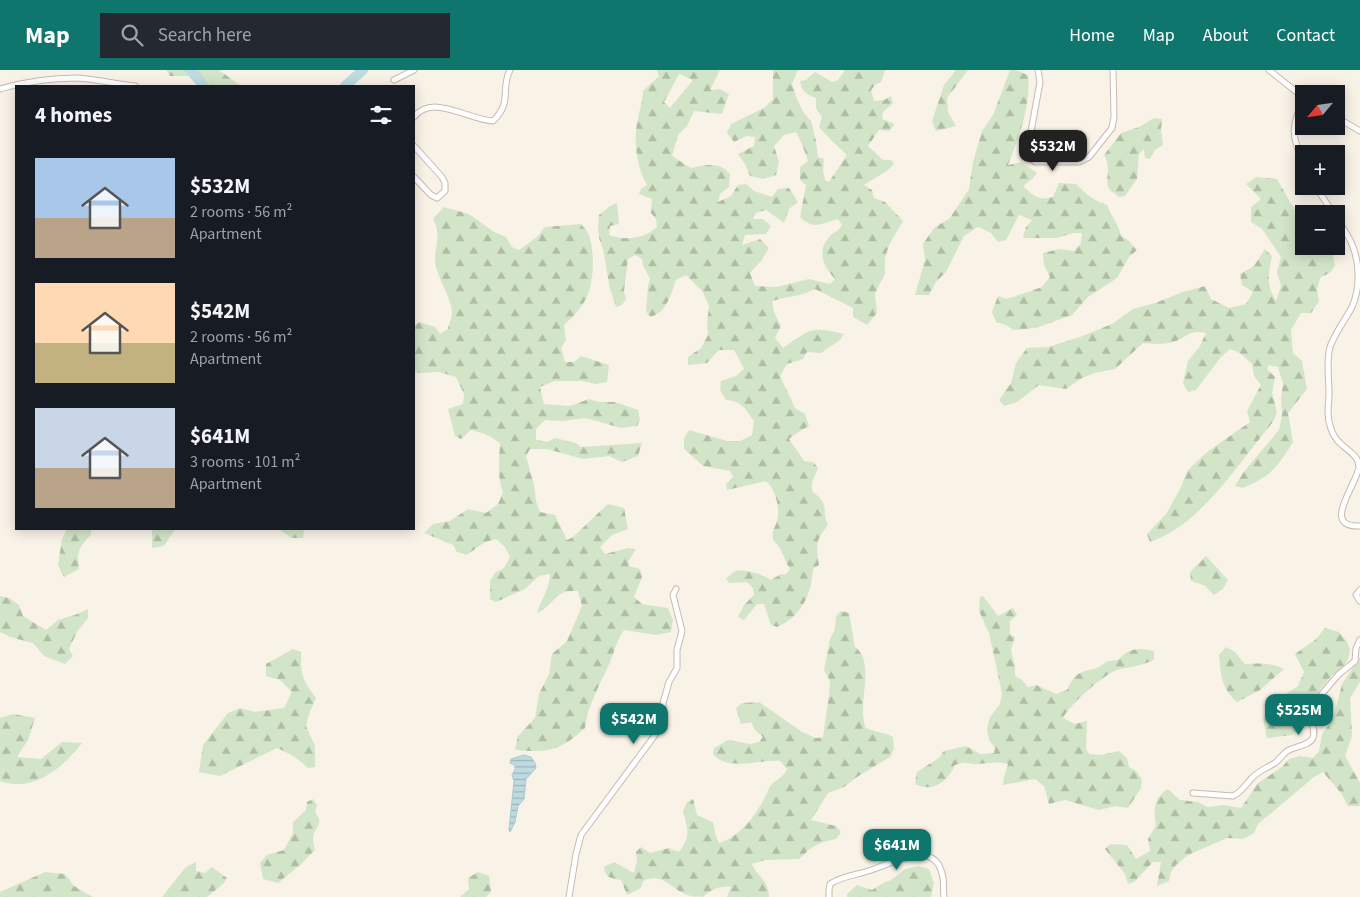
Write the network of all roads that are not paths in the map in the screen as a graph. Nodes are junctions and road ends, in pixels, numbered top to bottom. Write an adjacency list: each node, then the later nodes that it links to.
1 (414, 70): 6 (street)
2 (510, 70): 10 (street)
3 (1038, 70): 4 (street)
4 (1113, 70)
5 (1269, 70): 9 (street)
6 (394, 80)
7 (128, 85): 8 (street)
8 (0, 89)
9 (1295, 91)
10 (415, 116)
11 (1295, 121): 14 (street)
12 (1345, 123): 13 (street)
13 (1360, 131)
14 (1296, 145)
15 (415, 147): 16 (street)
16 (415, 179)
17 (1345, 232): 18 (street)
18 (1360, 526)
19 (676, 589): 24 (street)
20 (1360, 590): 21 (street)
21 (1360, 601)
22 (1360, 640): 23 (street)
23 (1193, 793)
24 (570, 897)
25 (829, 897): 26 (street)
26 (944, 897)

